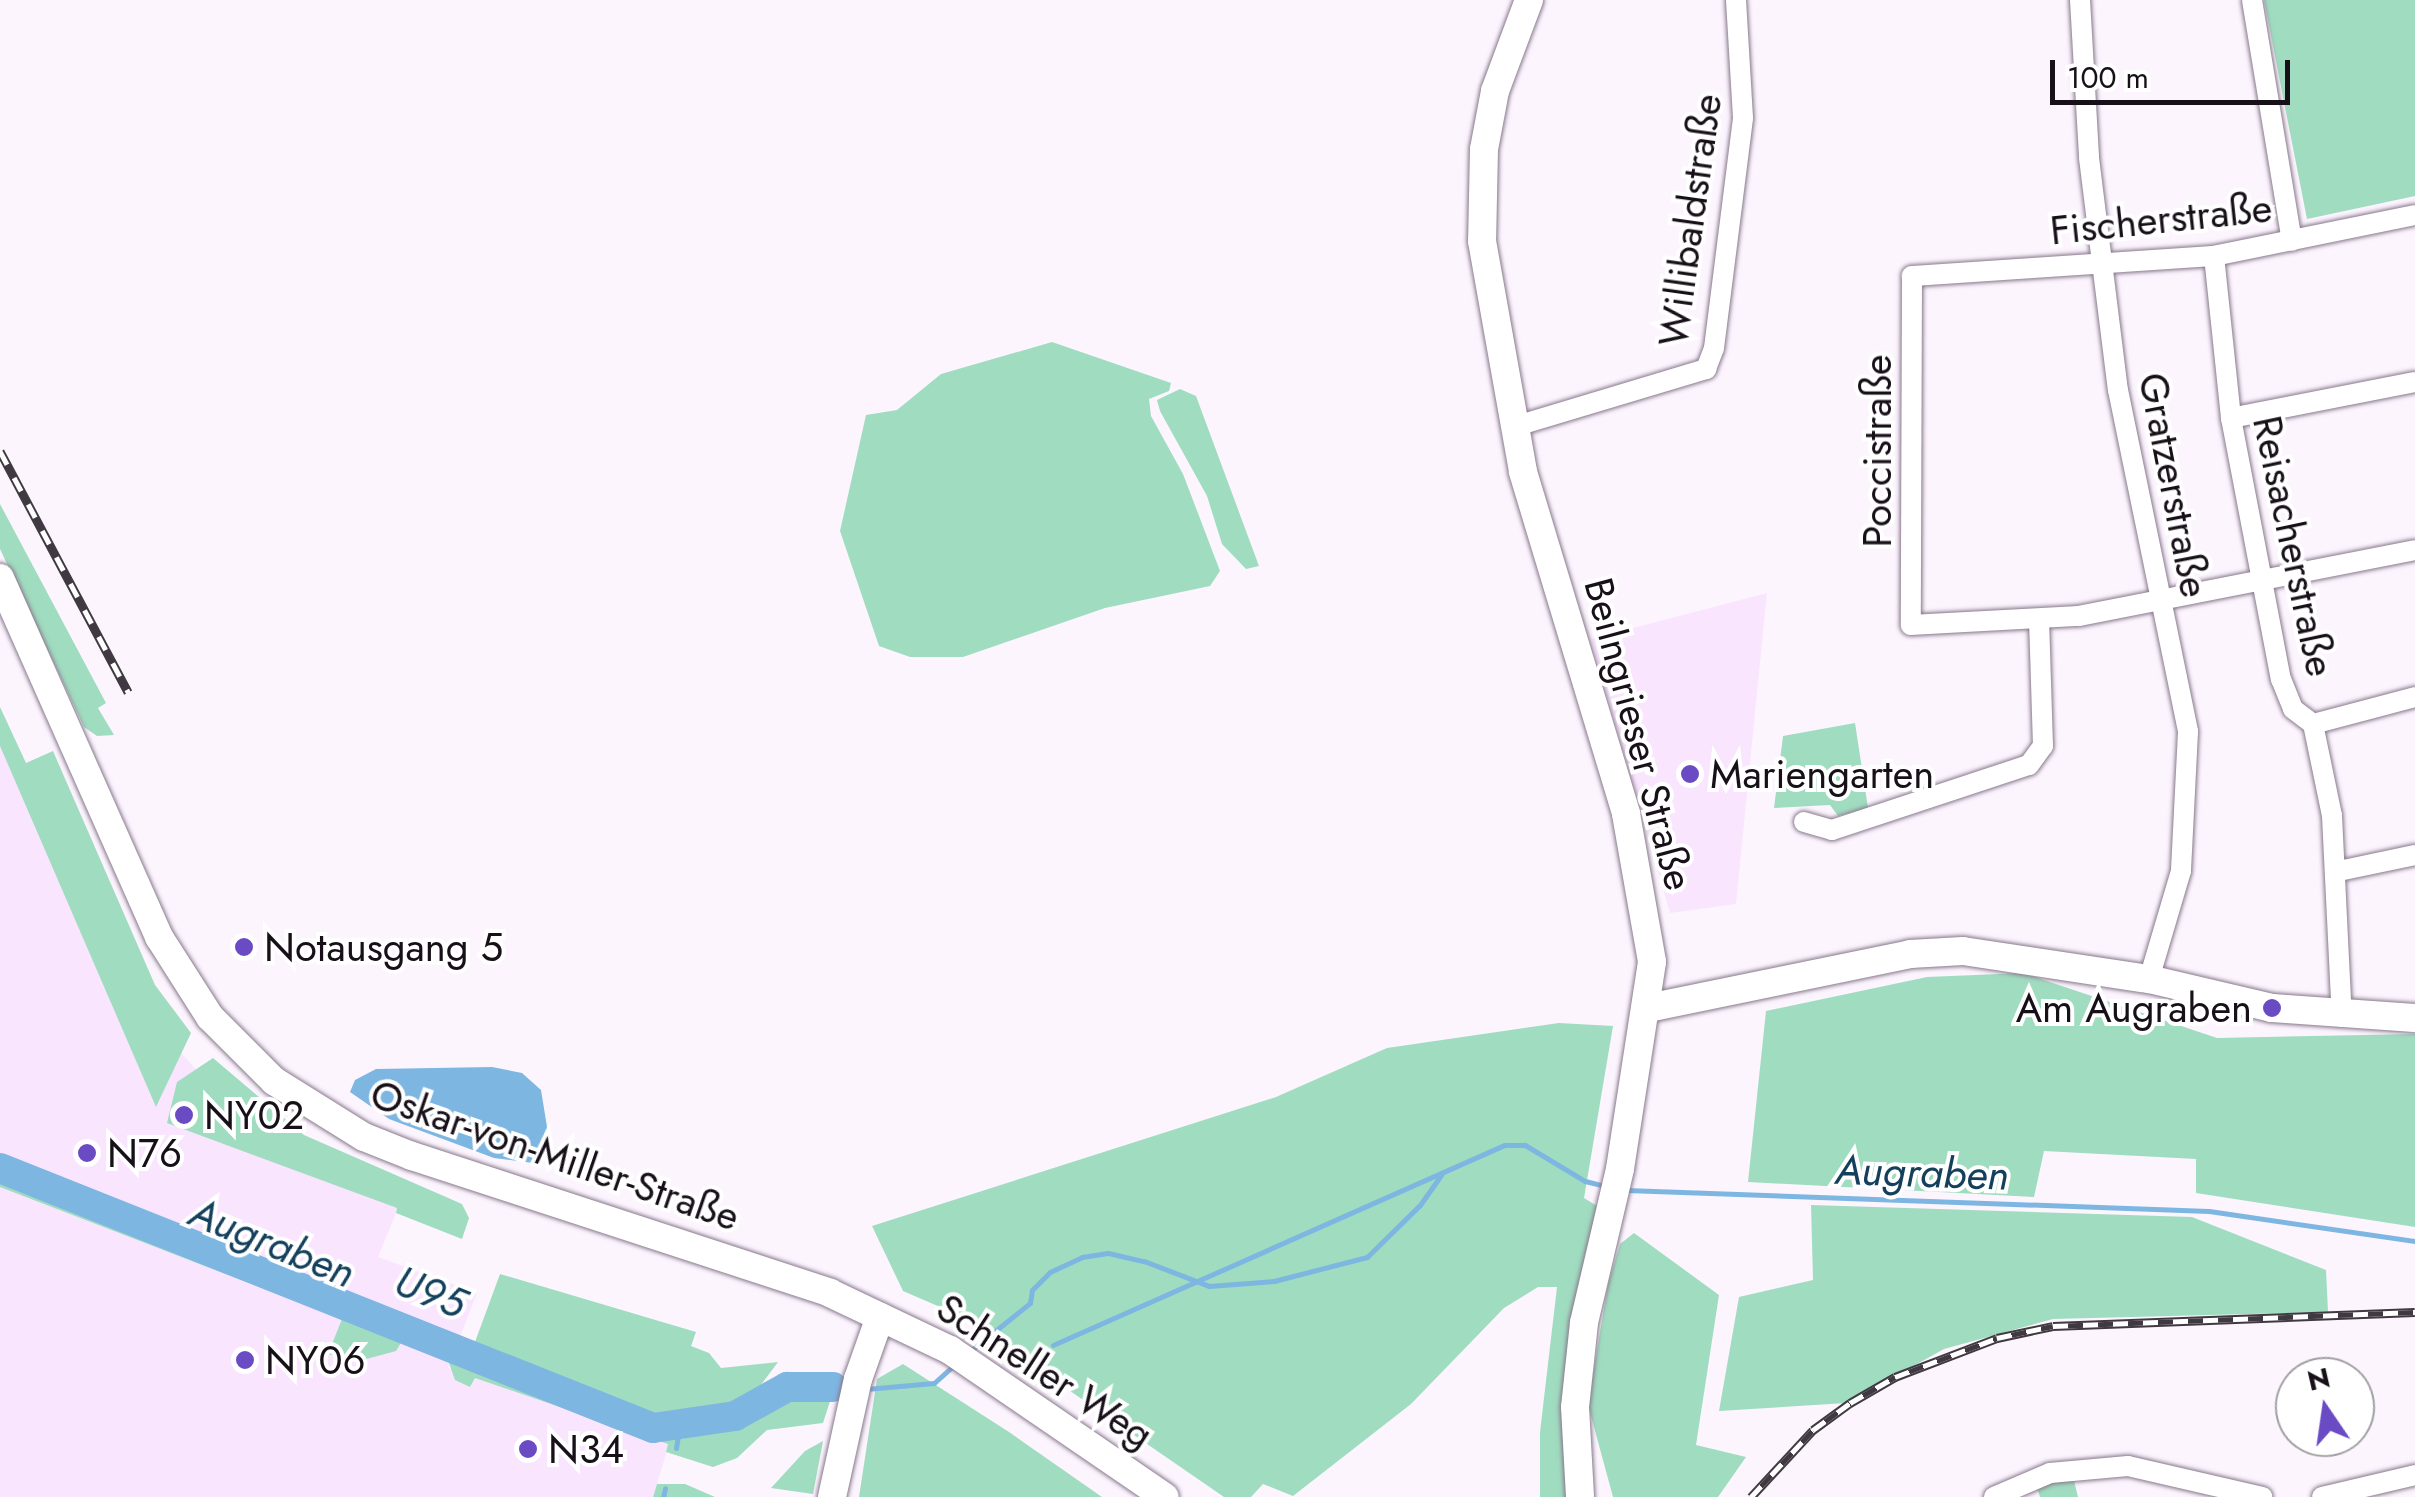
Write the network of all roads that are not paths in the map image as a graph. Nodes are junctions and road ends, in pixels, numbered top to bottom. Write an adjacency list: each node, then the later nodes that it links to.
1 (1529, 0): 12 (main road, Beilngrieser Straße)
2 (1736, 0): 12 (street, Willibaldstraße)
3 (2080, 0): 8 (street, Gratzerstraße)
4 (2252, 0): 6 (street)
5 (2415, 215): 6 (street, Fischerstraße)
6 (2292, 241): 7 (street, Fischerstraße)
7 (2214, 256): 8 (street, Fischerstraße); 11 (street, Reisacherstraße)
8 (2101, 263): 9 (street, Fischerstraße); 16 (street, Gratzerstraße)
9 (1912, 276): 17 (street, Poccistraße)
10 (2415, 382): 11 (street)
11 (2230, 418): 15 (street, Reisacherstraße)
12 (1513, 427): 24 (main road, Beilngrieser Straße)
13 (2415, 550): 15 (street)
14 (0, 578): 27 (main road, Oskar-von-Miller-Straße)
15 (2261, 582): 16 (street); 19 (street, Reisacherstraße)
16 (2160, 602): 17 (street); 23 (street, Gratzerstraße)
17 (2039, 621): 20 (street)
18 (2415, 697): 19 (street)
19 (2313, 724): 22 (street, Reisacherstraße)
20 (1804, 822)
21 (2415, 855): 22 (street)
22 (2339, 870): 25 (street, Reisacherstraße)
23 (2149, 978): 24 (main road); 25 (main road)
24 (1648, 1008): 32 (main road, Beilngrieser Straße)
25 (2342, 1018): 26 (main road)
26 (2415, 1018)
27 (880, 1317): 30 (main road); 31 (main road, Schneller Weg)
28 (2415, 1475): 35 (street)
29 (2197, 1488): 33 (street); 34 (street)
30 (832, 1497)
31 (1165, 1497)
32 (1580, 1497)
33 (1994, 1497)
34 (2262, 1497)
35 (2322, 1497)

